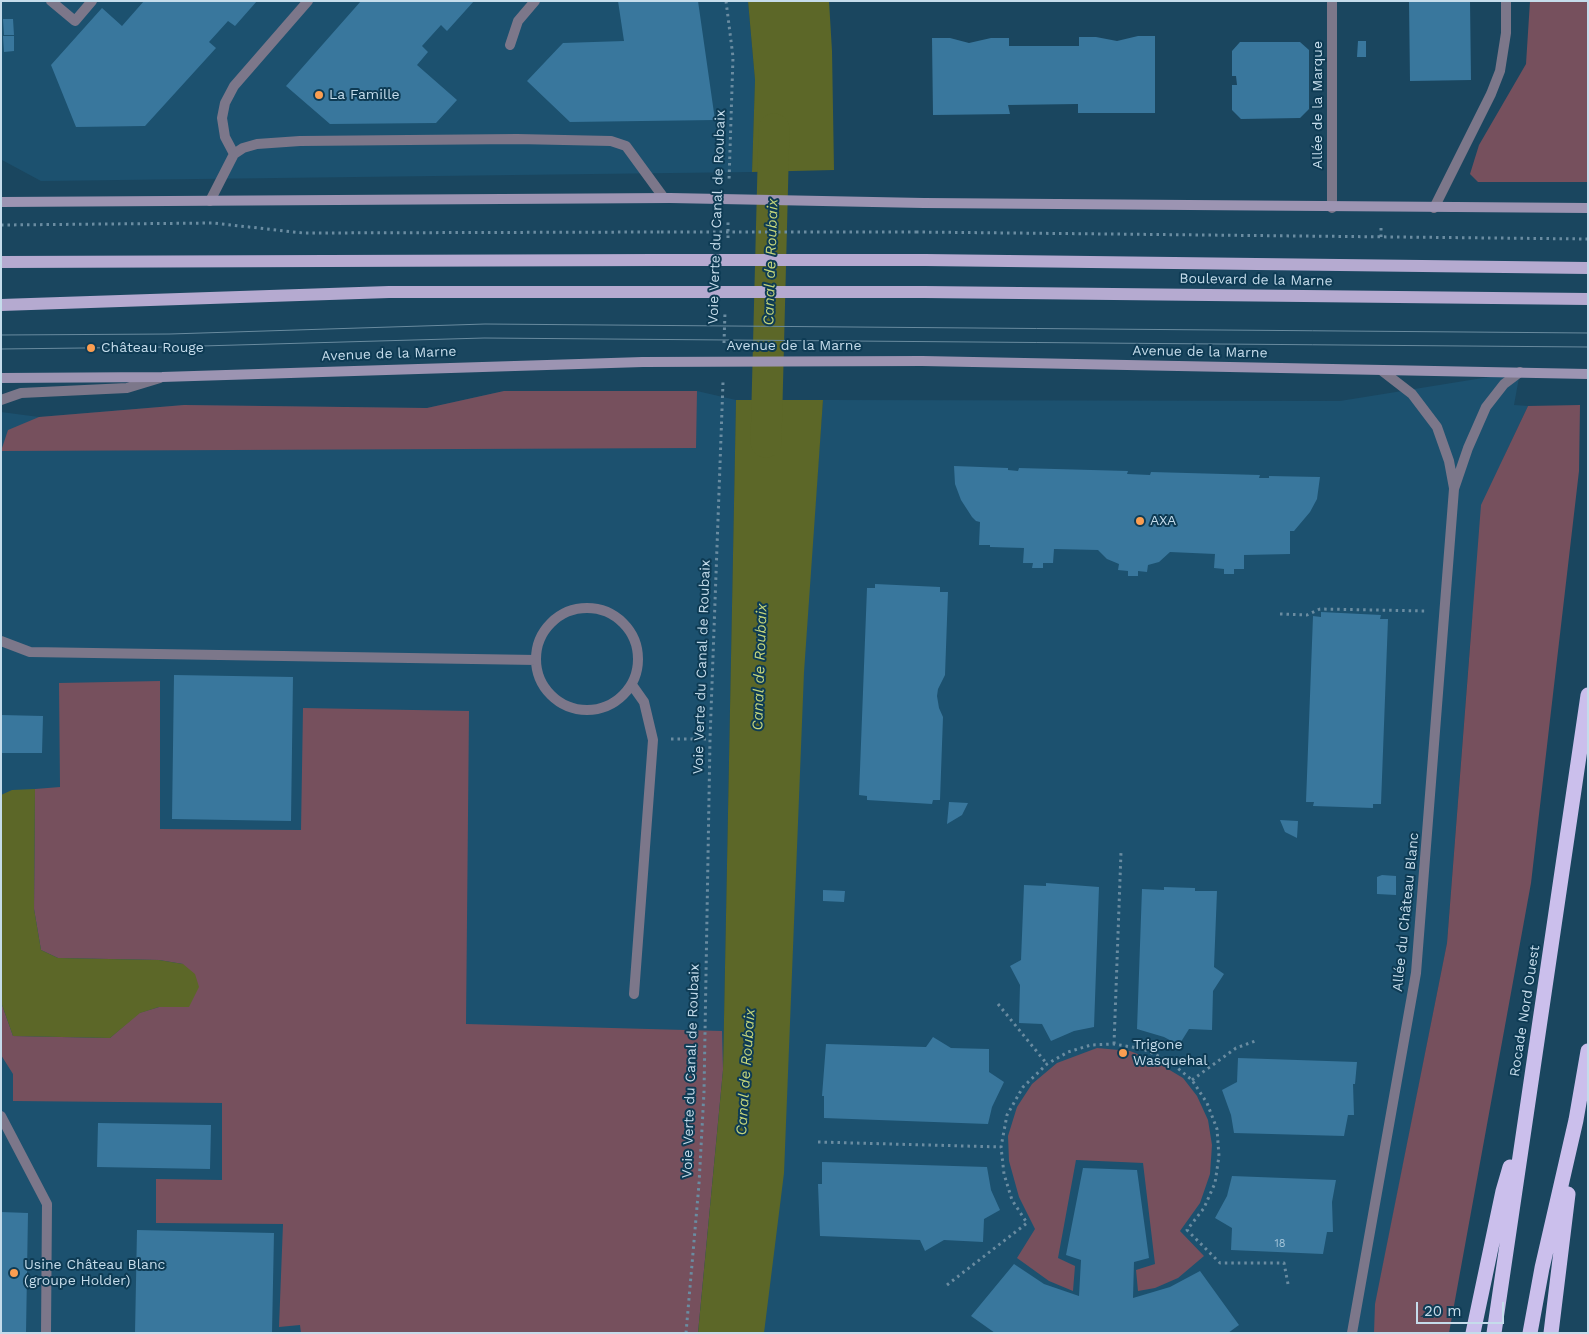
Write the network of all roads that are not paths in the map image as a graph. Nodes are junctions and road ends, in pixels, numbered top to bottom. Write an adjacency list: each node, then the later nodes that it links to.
1 (51, 1): 2 (street)
2 (92, 1)
3 (308, 1): 8 (street)
4 (536, 1): 7 (street)
5 (1332, 1): 12 (street, Allée de la Marque)
6 (1506, 1): 13 (street)
7 (510, 45)
8 (234, 154): 9 (street); 10 (street)
9 (667, 198): 10 (street); 12 (street, bridge)
10 (210, 201): 11 (street)
11 (1, 202)
12 (1332, 208): 13 (street)
13 (1434, 208): 14 (street)
14 (1588, 208)
15 (1, 262): 16 (main road, Boulevard de la Marne, bridge)
16 (1588, 268)
17 (1588, 299): 18 (main road, Boulevard de la Marne, bridge)
18 (1, 305)
19 (1381, 370): 20 (street, Avenue de la Marne); 22 (street, Avenue de la Marne, bridge); 25 (street, Allée du Château Blanc)
20 (1520, 372): 21 (street, Avenue de la Marne); 25 (street, Allée du Château Blanc)
21 (1588, 374)
22 (162, 377): 23 (street, Avenue de la Marne); 24 (street)
23 (1, 378)
24 (1, 400)
25 (1454, 489): 36 (street, Allée du Château Blanc)
26 (1, 641): 27 (street)
27 (536, 660): 28 (street); 28 (street)
28 (632, 686): 30 (street)
29 (1588, 695): 34 (highway, Rocade Nord Ouest)
30 (634, 994)
31 (1588, 1051): 33 (highway)
32 (1, 1116): 35 (street)
33 (1576, 1120): 39 (highway); 40 (highway)
34 (1524, 1123): 37 (highway); 38 (highway, Rocade Nord Ouest)
35 (46, 1333)
36 (1352, 1333)
37 (1473, 1333)
38 (1494, 1333)
39 (1530, 1333)
40 (1551, 1333)

